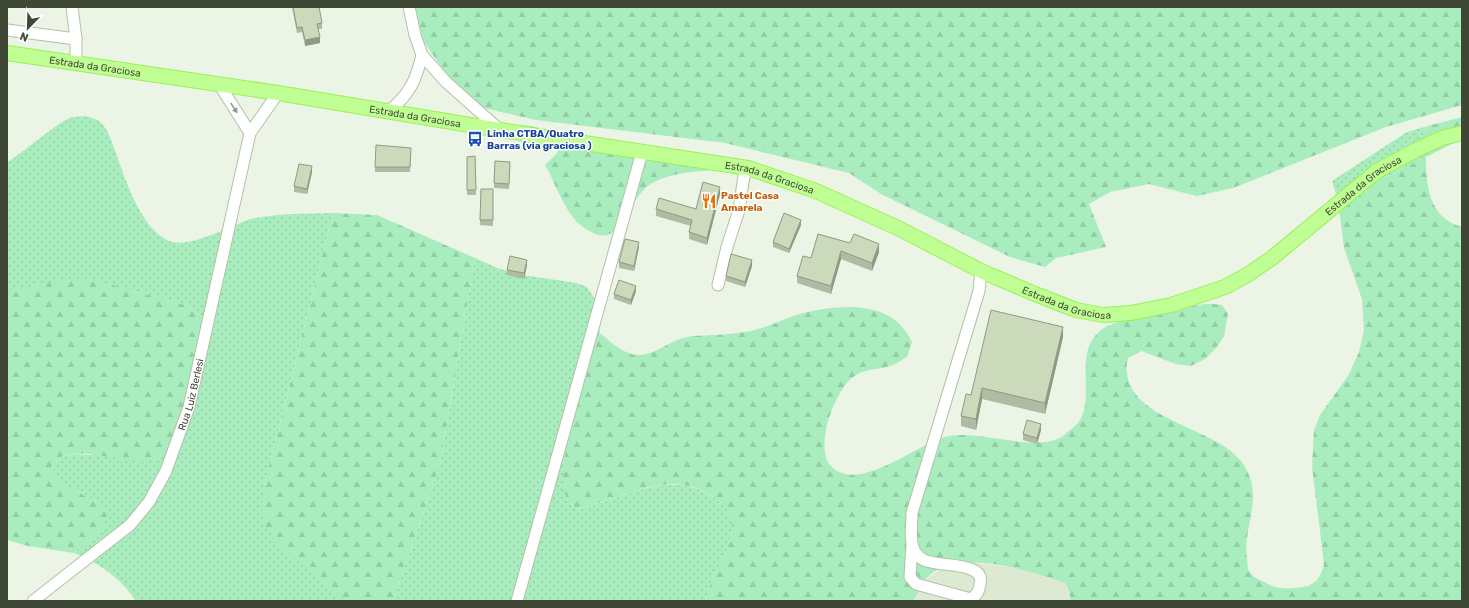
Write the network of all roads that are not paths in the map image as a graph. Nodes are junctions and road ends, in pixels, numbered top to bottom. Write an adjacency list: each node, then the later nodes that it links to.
1 (72, 7): 4 (street)
2 (409, 7): 6 (street)
3 (7, 30): 4 (street)
4 (76, 39): 7 (street)
5 (7, 53): 7 (main road, Estrada da Graciosa)
6 (422, 55): 10 (street); 11 (street)
7 (76, 63): 8 (main road, Estrada da Graciosa)
8 (219, 84): 9 (main road, Estrada da Graciosa); 12 (street, one-way to 12)
9 (278, 93): 10 (main road, Estrada da Graciosa); 12 (street, Rua Luiz Berlesi)
10 (389, 111): 11 (main road, Estrada da Graciosa)
11 (500, 130): 14 (main road, Estrada da Graciosa)
12 (250, 133): 19 (street, Rua Luiz Berlesi)
13 (1462, 133): 16 (main road, Estrada da Graciosa)
14 (642, 152): 15 (main road, Estrada da Graciosa); 20 (street)
15 (748, 168): 16 (main road, Estrada da Graciosa); 17 (street)
16 (981, 271): 18 (street)
17 (718, 285)
18 (912, 545): 18 (street)
19 (33, 601)
20 (516, 601)

